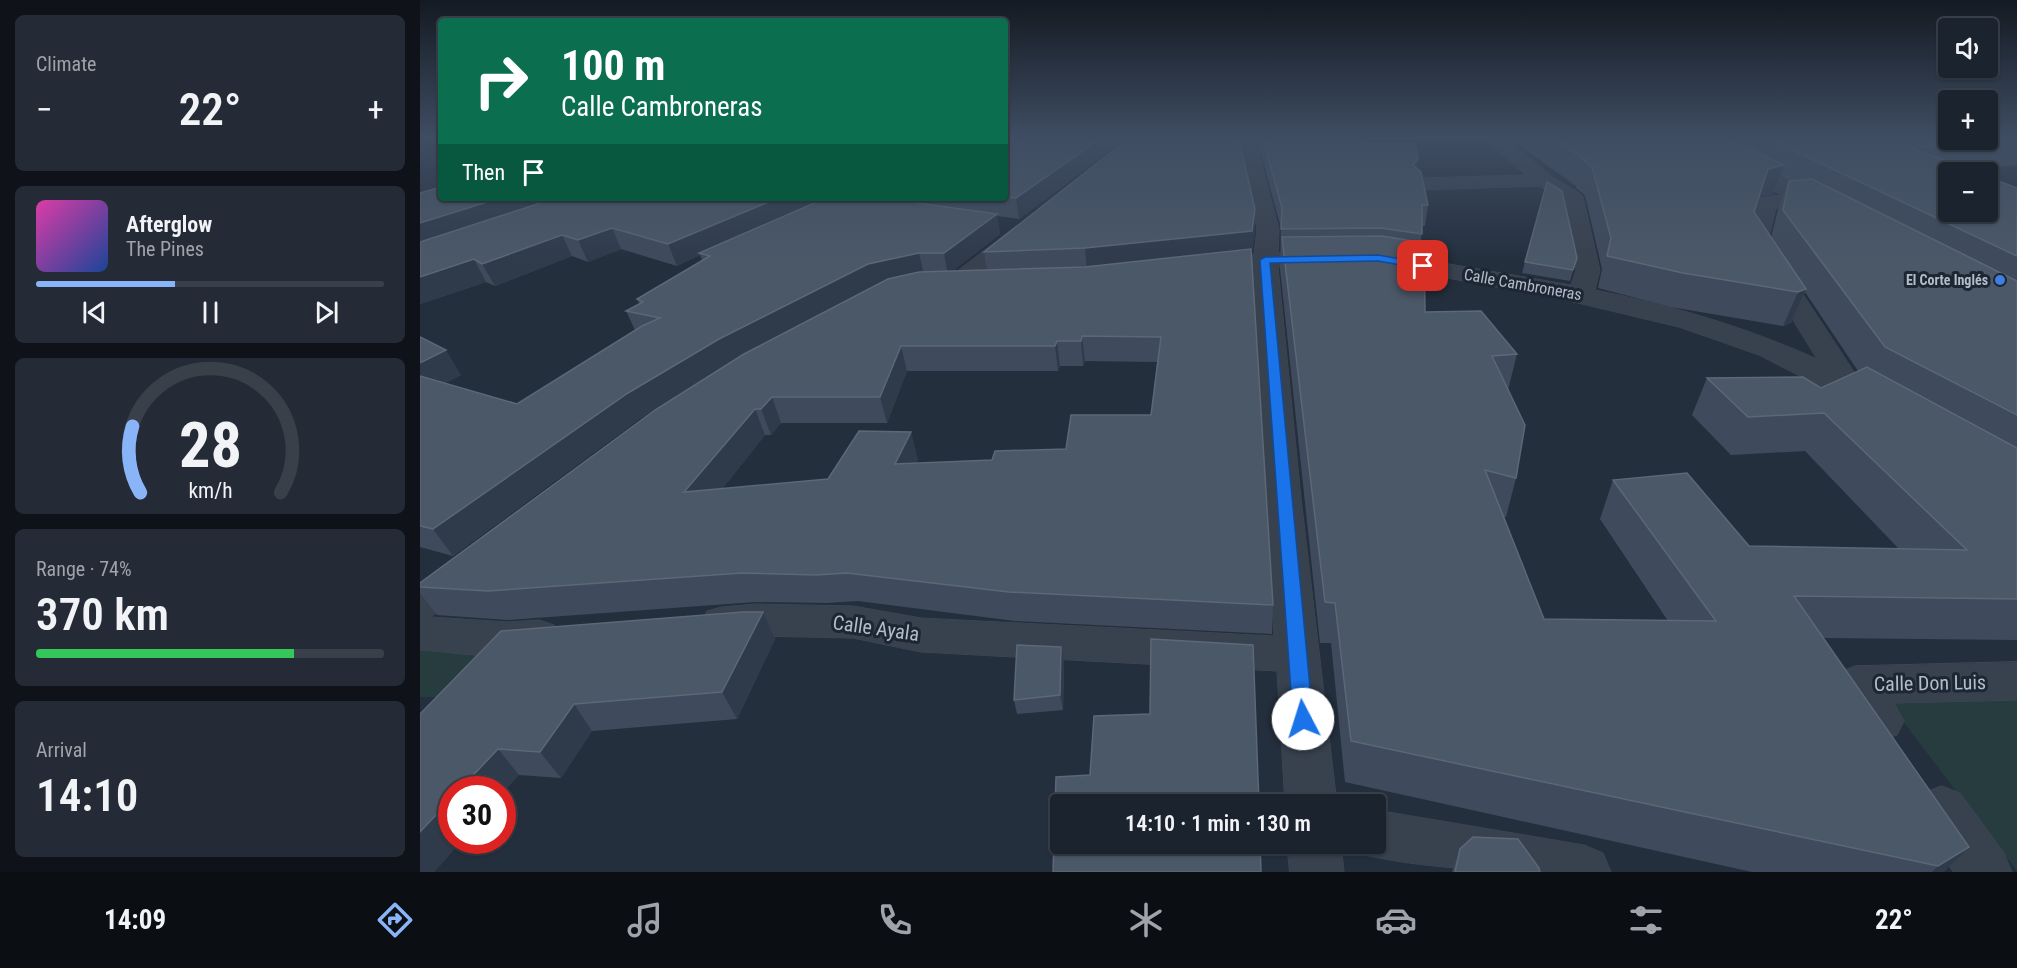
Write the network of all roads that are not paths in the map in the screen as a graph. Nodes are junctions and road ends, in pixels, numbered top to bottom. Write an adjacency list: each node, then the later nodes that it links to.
1 (1256, 180): 12 (street)
2 (1545, 180): 4 (street); 15 (street)
3 (1769, 180): 5 (street)
4 (1423, 184)
5 (1806, 199): 10 (street); 16 (street)
6 (820, 201): 7 (street)
7 (840, 204): 8 (street); 9 (street)
8 (887, 210)
9 (799, 222)
10 (1849, 222)
11 (1003, 226): 14 (street)
12 (1265, 260): 13 (street, Calle Cambroneras); 15 (street, Calle Cambroneras); 24 (street)
13 (1182, 269)
14 (998, 283)
15 (1581, 294): 16 (street, Calle Cambroneras)
16 (1849, 387): 17 (street, Calle Cambroneras)
17 (1900, 416)
18 (482, 558): 19 (street)
19 (420, 605)
20 (684, 626): 24 (street, Calle Ayala)
21 (420, 633): 23 (street)
22 (578, 634): 23 (street)
23 (508, 639): 25 (street)
24 (1297, 655): 27 (street)
25 (468, 680)
26 (2017, 681): 32 (street, Calle Don Luis)
27 (1310, 794)
28 (1386, 837): 31 (street)
29 (1315, 854): 30 (street)
30 (1317, 872)
31 (1584, 872)
32 (1985, 872)

